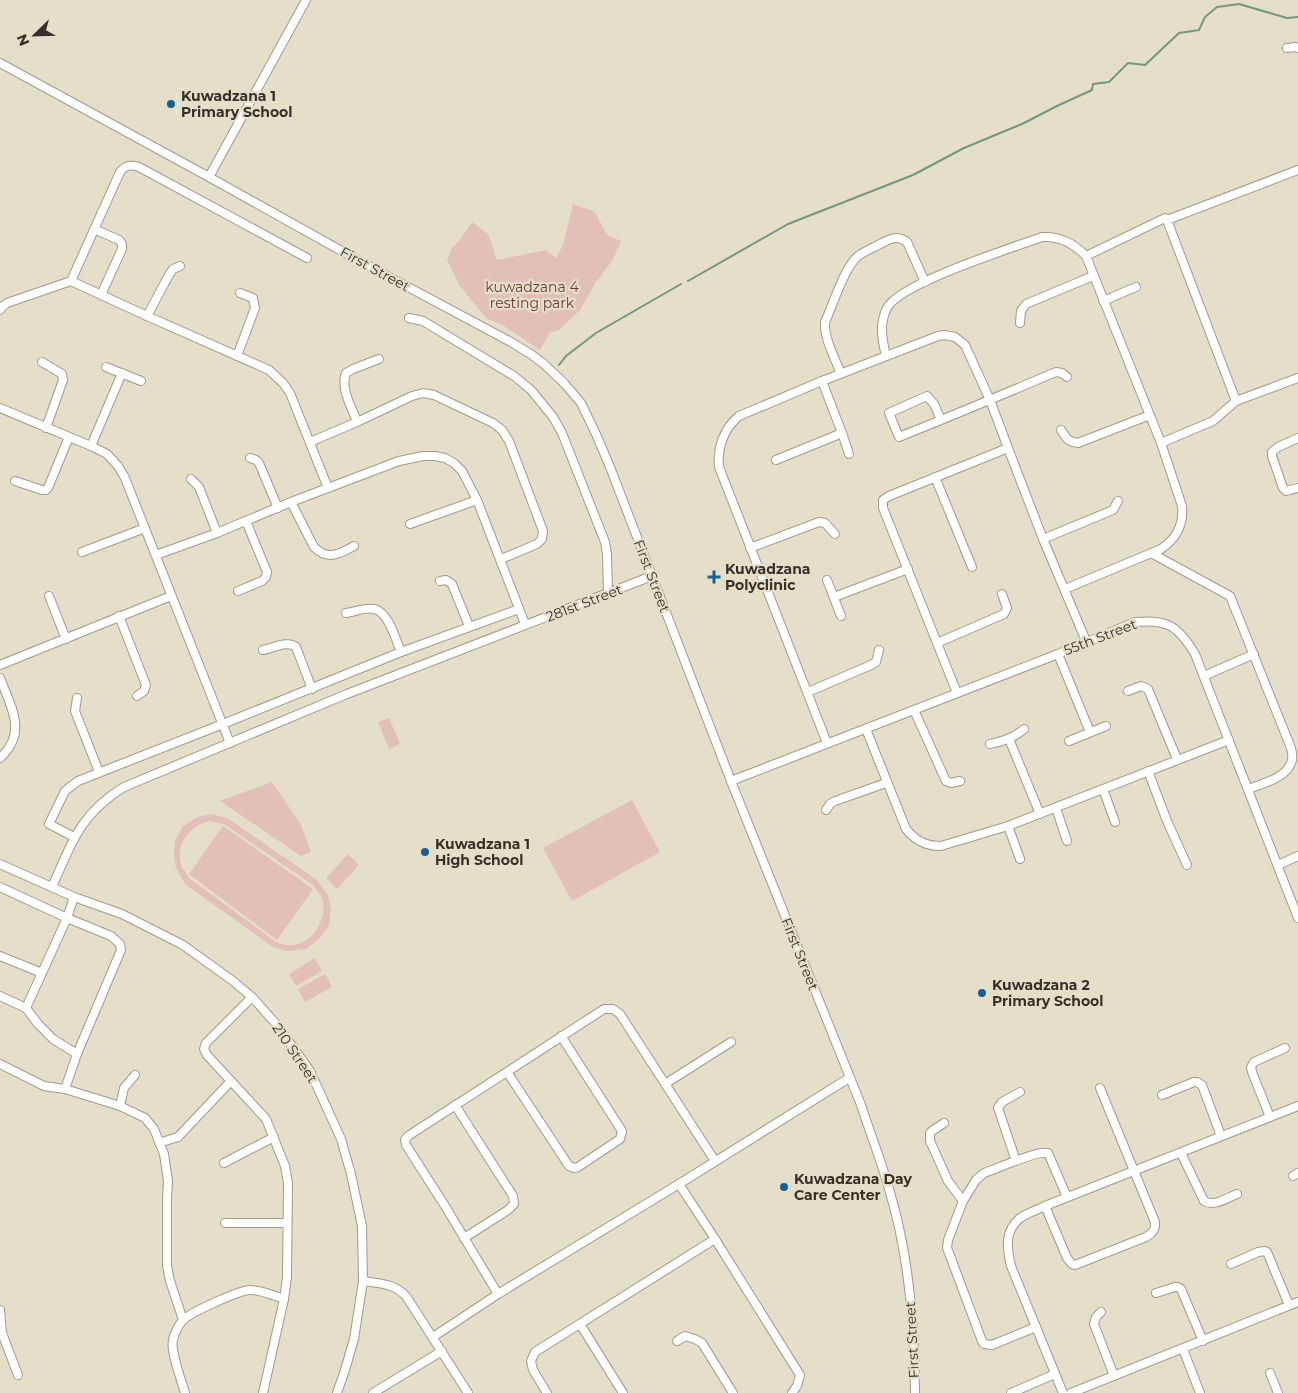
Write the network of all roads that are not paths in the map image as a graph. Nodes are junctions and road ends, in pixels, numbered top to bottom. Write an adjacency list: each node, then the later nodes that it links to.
1 (306, 0): 6 (street)
2 (1287, 48): 3 (street)
3 (1298, 48)
4 (0, 63): 6 (street, First Street)
5 (1298, 170): 7 (street)
6 (210, 177): 75 (street, First Street)
7 (1168, 220): 9 (street); 35 (street)
8 (94, 229): 10 (street); 13 (street); 17 (street)
9 (1086, 256): 12 (street); 14 (street)
10 (307, 258)
11 (180, 266): 20 (street)
12 (1093, 276): 18 (street); 22 (street)
13 (71, 281): 17 (street); 19 (street)
14 (924, 282): 24 (street); 29 (street)
15 (1136, 287): 18 (street)
16 (240, 293): 23 (street)
17 (101, 295): 20 (street)
18 (1104, 301): 37 (street)
19 (0, 310)
20 (147, 316): 23 (street)
21 (409, 318): 80 (street)
22 (1020, 323)
23 (237, 356): 45 (street)
24 (886, 356): 29 (street); 34 (street)
25 (379, 359): 39 (street)
26 (42, 362): 40 (street)
27 (106, 367): 28 (street)
28 (122, 373): 32 (street); 47 (street)
29 (841, 374): 33 (street)
30 (1067, 377): 34 (street)
31 (1298, 378): 35 (street)
32 (141, 381)
33 (822, 381): 42 (street); 68 (street)
34 (990, 400): 38 (street); 48 (street)
35 (1236, 401): 46 (street)
36 (0, 408): 40 (street)
37 (1150, 415): 41 (street); 46 (street)
38 (941, 420): 38 (street)
39 (357, 422): 45 (street); 72 (street)
40 (46, 428): 43 (street)
41 (1061, 430)
42 (842, 433): 49 (street); 51 (street)
43 (69, 437): 47 (street); 54 (street)
44 (1298, 438): 56 (street)
45 (310, 442): 55 (street)
46 (1161, 443): 70 (street)
47 (91, 446): 63 (street)
48 (1008, 448): 52 (street); 66 (street)
49 (850, 454)
50 (250, 458): 60 (street)
51 (776, 460)
52 (934, 477): 73 (street); 74 (street)
53 (191, 480): 64 (street)
54 (16, 481)
55 (328, 488): 57 (street); 59 (street)
56 (1298, 488)
57 (477, 500): 62 (street); 72 (street)
58 (1118, 501): 66 (street)
59 (291, 502): 60 (street); 67 (street)
60 (278, 508): 61 (street)
61 (246, 521): 64 (street); 79 (street)
62 (410, 524)
63 (145, 528): 69 (street); 71 (street)
64 (217, 533): 71 (street)
65 (835, 534): 68 (street)
66 (1043, 539): 78 (street)
67 (354, 546)
68 (750, 548): 104 (street)
69 (82, 552)
70 (1151, 553): 78 (street); 98 (street)
71 (156, 555): 83 (street)
72 (501, 559): 85 (street)
73 (972, 567)
74 (908, 569): 84 (street); 93 (street)
75 (652, 576): 80 (street, 281st Street); 124 (street, First Street)
76 (827, 580): 84 (street)
77 (440, 581): 90 (street)
78 (1065, 589): 92 (street)
79 (238, 591)
80 (608, 593): 89 (street, 281st Street)
81 (1002, 594): 93 (street)
82 (49, 596): 91 (street)
83 (171, 596): 87 (street); 109 (street)
84 (834, 597): 88 (street)
85 (519, 609): 89 (street); 90 (street)
86 (346, 613): 96 (street)
87 (120, 616): 91 (street); 106 (street)
88 (841, 616)
89 (525, 624): 118 (street, 281st Street)
90 (469, 626): 96 (street)
91 (66, 639): 99 (street)
92 (1086, 641): 97 (street, 55th Street); 100 (street, 55th Street)
93 (937, 643): 105 (street)
94 (263, 650): 102 (street)
95 (879, 650): 104 (street)
96 (401, 652): 102 (street)
97 (1058, 654): 105 (street, 55th Street); 113 (street)
98 (1254, 654): 100 (street); 128 (street)
99 (0, 665)
100 (1204, 676): 115 (street, 55th Street)
101 (0, 678): 120 (street)
102 (312, 689): 109 (street)
103 (1128, 691): 121 (street)
104 (808, 692): 117 (street)
105 (957, 694): 108 (street, 55th Street)
106 (137, 696)
107 (77, 698): 123 (street)
108 (914, 710): 111 (street, 55th Street); 125 (street)
109 (222, 724): 118 (street); 123 (street)
110 (1106, 726): 113 (street)
111 (866, 729): 117 (street, 55th Street); 126 (street)
112 (1024, 729): 114 (street)
113 (1090, 732): 116 (street)
114 (1009, 739): 119 (street); 131 (street)
115 (1229, 740): 121 (street); 128 (street, 55th Street)
116 (1069, 741)
117 (827, 743): 124 (street, 55th Street)
118 (230, 744): 134 (street, 281st Street)
119 (990, 744)
120 (0, 758)
121 (1177, 759): 122 (street)
122 (1148, 771): 127 (street); 139 (street)
123 (99, 772): 134 (street)
124 (731, 781): 158 (street, First Street)
125 (960, 781)
126 (886, 783): 130 (street); 133 (street)
127 (1103, 789): 129 (street); 132 (street)
128 (1249, 789): 140 (street, 55th Street)
129 (1056, 808): 131 (street); 135 (street)
130 (826, 810)
131 (1040, 814): 133 (street)
132 (1115, 822)
133 (1008, 826): 137 (street)
134 (74, 837): 141 (street, 281st Street)
135 (1067, 841)
136 (1298, 856): 140 (street)
137 (1020, 859)
138 (0, 864): 141 (street, 210 Street)
139 (1187, 865)
140 (1278, 865): 145 (street, 55th Street)
141 (52, 887): 143 (street, 210 Street)
142 (0, 888): 144 (street)
143 (74, 897): 144 (street); 149 (street, 210 Street)
144 (67, 918): 147 (street); 154 (street)
145 (1298, 918)
146 (0, 956): 147 (street)
147 (42, 973): 150 (street)
148 (0, 996): 150 (street)
149 (252, 997): 159 (street); 188 (street, 210 Street)
150 (26, 1008): 154 (street)
151 (561, 1036): 156 (street); 156 (street); 160 (street)
152 (732, 1042): 160 (street)
153 (1284, 1048): 168 (street)
154 (77, 1054): 162 (street)
155 (0, 1064): 162 (street)
156 (507, 1072): 165 (street)
157 (135, 1075): 166 (street)
158 (849, 1078): 174 (street); 218 (street, First Street)
159 (231, 1081): 171 (street); 172 (street)
160 (665, 1084): 174 (street)
161 (1100, 1088): 177 (street)
162 (65, 1089): 166 (street)
163 (1020, 1092): 175 (street)
164 (1162, 1096): 170 (street)
165 (455, 1105): 185 (street); 185 (street)
166 (120, 1106): 172 (street)
167 (1298, 1108): 168 (street)
168 (1270, 1117): 170 (street)
169 (944, 1123): 181 (street)
170 (1221, 1136): 173 (street)
171 (274, 1137): 176 (street); 184 (street)
172 (159, 1142): 196 (street)
173 (1181, 1153): 177 (street); 179 (street)
174 (715, 1161): 178 (street)
175 (1016, 1161): 180 (street); 181 (street)
176 (224, 1163)
177 (1134, 1170): 180 (street); 182 (street)
178 (679, 1184): 186 (street); 190 (street)
179 (1237, 1194)
180 (1067, 1198): 182 (street)
181 (963, 1201): 198 (street)
182 (1045, 1206): 198 (street)
183 (225, 1223): 184 (street)
184 (287, 1223): 191 (street)
185 (464, 1238): 190 (street)
186 (715, 1239): 197 (street); 217 (street)
187 (1231, 1264): 193 (street)
188 (363, 1281): 200 (street); 211 (street, 210 Street)
189 (1156, 1293): 202 (street)
190 (498, 1294): 200 (street)
191 (284, 1299): 196 (street); 210 (street)
192 (1298, 1302): 193 (street)
193 (1289, 1305): 202 (street)
194 (0, 1310): 199 (street)
195 (1101, 1312): 208 (street)
196 (183, 1320): 209 (street)
197 (580, 1324): 214 (street); 215 (street)
198 (1036, 1327): 206 (street)
199 (1, 1333): 207 (street)
200 (433, 1337): 204 (street)
201 (677, 1341): 216 (street)
202 (1203, 1341): 203 (street)
203 (1183, 1349): 208 (street); 222 (street)
204 (442, 1351): 212 (street); 213 (street)
205 (1270, 1373): 223 (street)
206 (1055, 1374): 219 (street); 220 (street)
207 (18, 1375)
208 (1114, 1376): 221 (street)
209 (185, 1393)
210 (263, 1393)
211 (337, 1393)
212 (373, 1393)
213 (468, 1393)
214 (547, 1393)
215 (623, 1393)
216 (733, 1393)
217 (792, 1393)
218 (914, 1393)
219 (1011, 1393)
220 (1063, 1393)
221 (1071, 1393)
222 (1200, 1393)
223 (1278, 1393)

